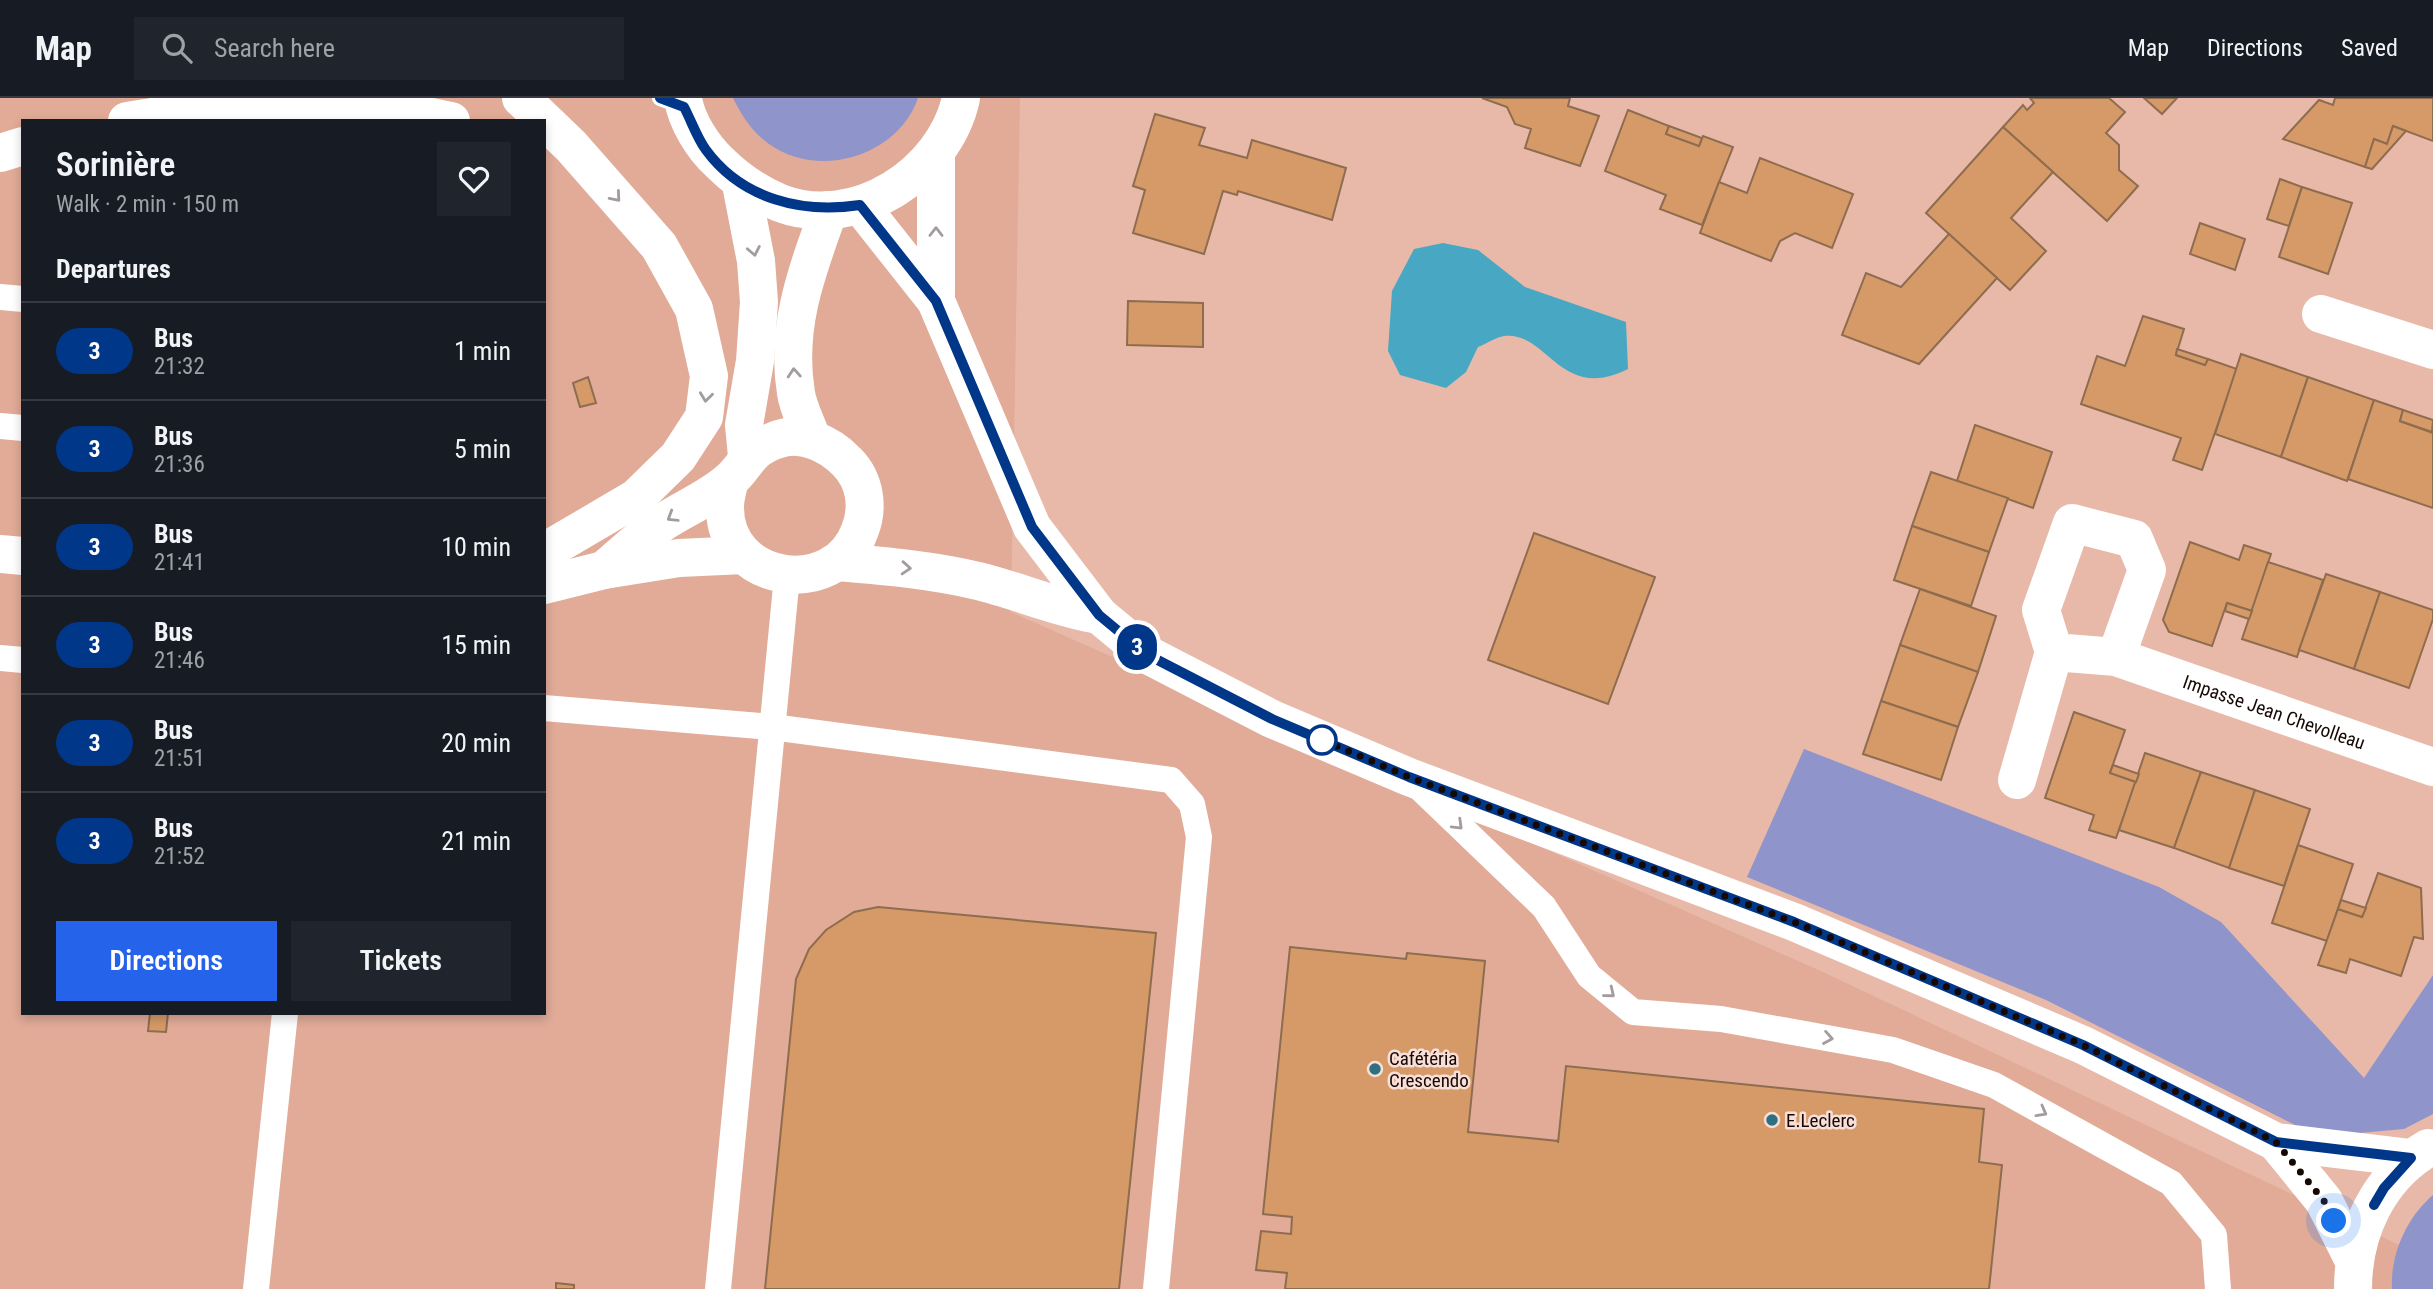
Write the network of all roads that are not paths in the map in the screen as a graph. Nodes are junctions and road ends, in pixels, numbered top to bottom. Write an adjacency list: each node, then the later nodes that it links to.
1 (521, 98): 6 (street)
2 (961, 98): 11 (street)
3 (676, 101): 12 (street)
4 (140, 119): 5 (street)
5 (442, 119)
6 (538, 119)
7 (546, 129): 8 (street)
8 (557, 143): 23 (street, one-way to 23)
9 (21, 147): 10 (street)
10 (0, 153)
11 (936, 154): 13 (street); 16 (street, one-way to 11)
12 (741, 184): 13 (street); 22 (street, one-way to 22)
13 (844, 207): 16 (street); 21 (street, one-way to 13)
14 (0, 297): 15 (lane)
15 (21, 299)
16 (936, 301): 31 (street)
17 (2321, 314): 18 (street)
18 (2433, 350)
19 (0, 426): 20 (lane)
20 (21, 428)
21 (812, 439): 22 (street); 27 (street)
22 (739, 468): 25 (street); 28 (street, one-way to 28)
23 (546, 551)
24 (0, 554): 26 (street)
25 (744, 555): 28 (street); 29 (street)
26 (21, 556)
27 (838, 562): 29 (street); 31 (street, one-way to 31)
28 (604, 570): 30 (street)
29 (787, 576): 37 (lane)
30 (546, 584)
31 (1099, 615): 39 (street)
32 (2054, 652): 34 (street, Impasse Jean Chevolleau); 34 (street); 40 (street)
33 (0, 657): 35 (lane)
34 (2116, 657): 38 (street, Impasse Jean Chevolleau)
35 (21, 660)
36 (546, 708): 37 (lane)
37 (772, 727): 46 (lane); 47 (lane)
38 (2433, 767)
39 (1409, 777): 42 (street); 48 (lane, one-way to 48)
40 (2017, 780)
41 (285, 1015): 45 (lane)
42 (2276, 1142): 43 (street); 44 (street)
43 (2422, 1151): 44 (street)
44 (2353, 1274)
45 (256, 1289)
46 (718, 1289)
47 (1156, 1289)
48 (2218, 1289)

